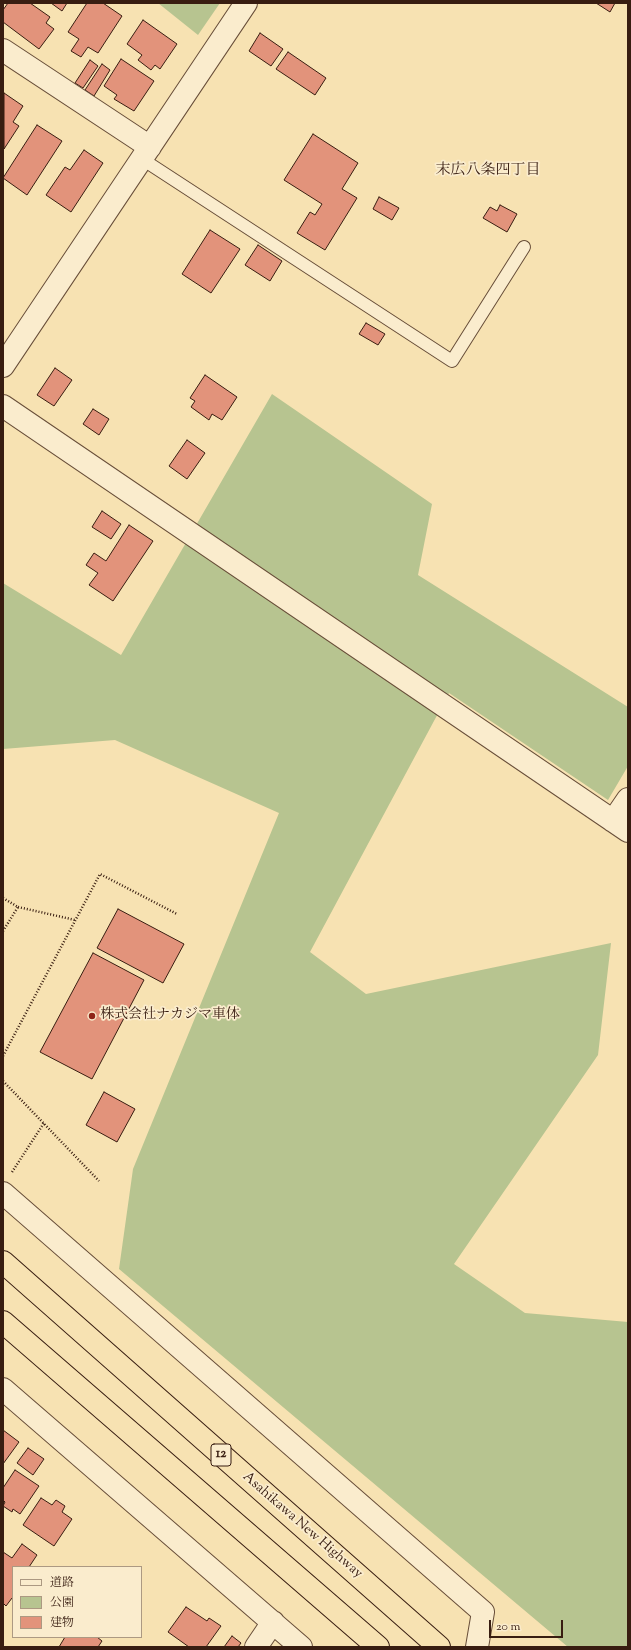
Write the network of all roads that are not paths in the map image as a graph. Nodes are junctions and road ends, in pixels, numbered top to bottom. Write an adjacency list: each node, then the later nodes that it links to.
1 (246, 3): 3 (street)
2 (3, 50): 3 (street)
3 (146, 153): 4 (lane); 5 (street)
4 (524, 247)
5 (3, 366)
6 (3, 406): 8 (street)
7 (628, 799): 8 (street)
8 (621, 826)
9 (3, 1193): 18 (street)
10 (3, 1262): 17 (highway, Asahikawa New Highway / 12)
11 (3, 1322): 16 (highway)
12 (3, 1389): 13 (street)
13 (273, 1622): 14 (street); 15 (street)
14 (256, 1647)
15 (301, 1647)
16 (378, 1647)
17 (438, 1647)
18 (477, 1647)

